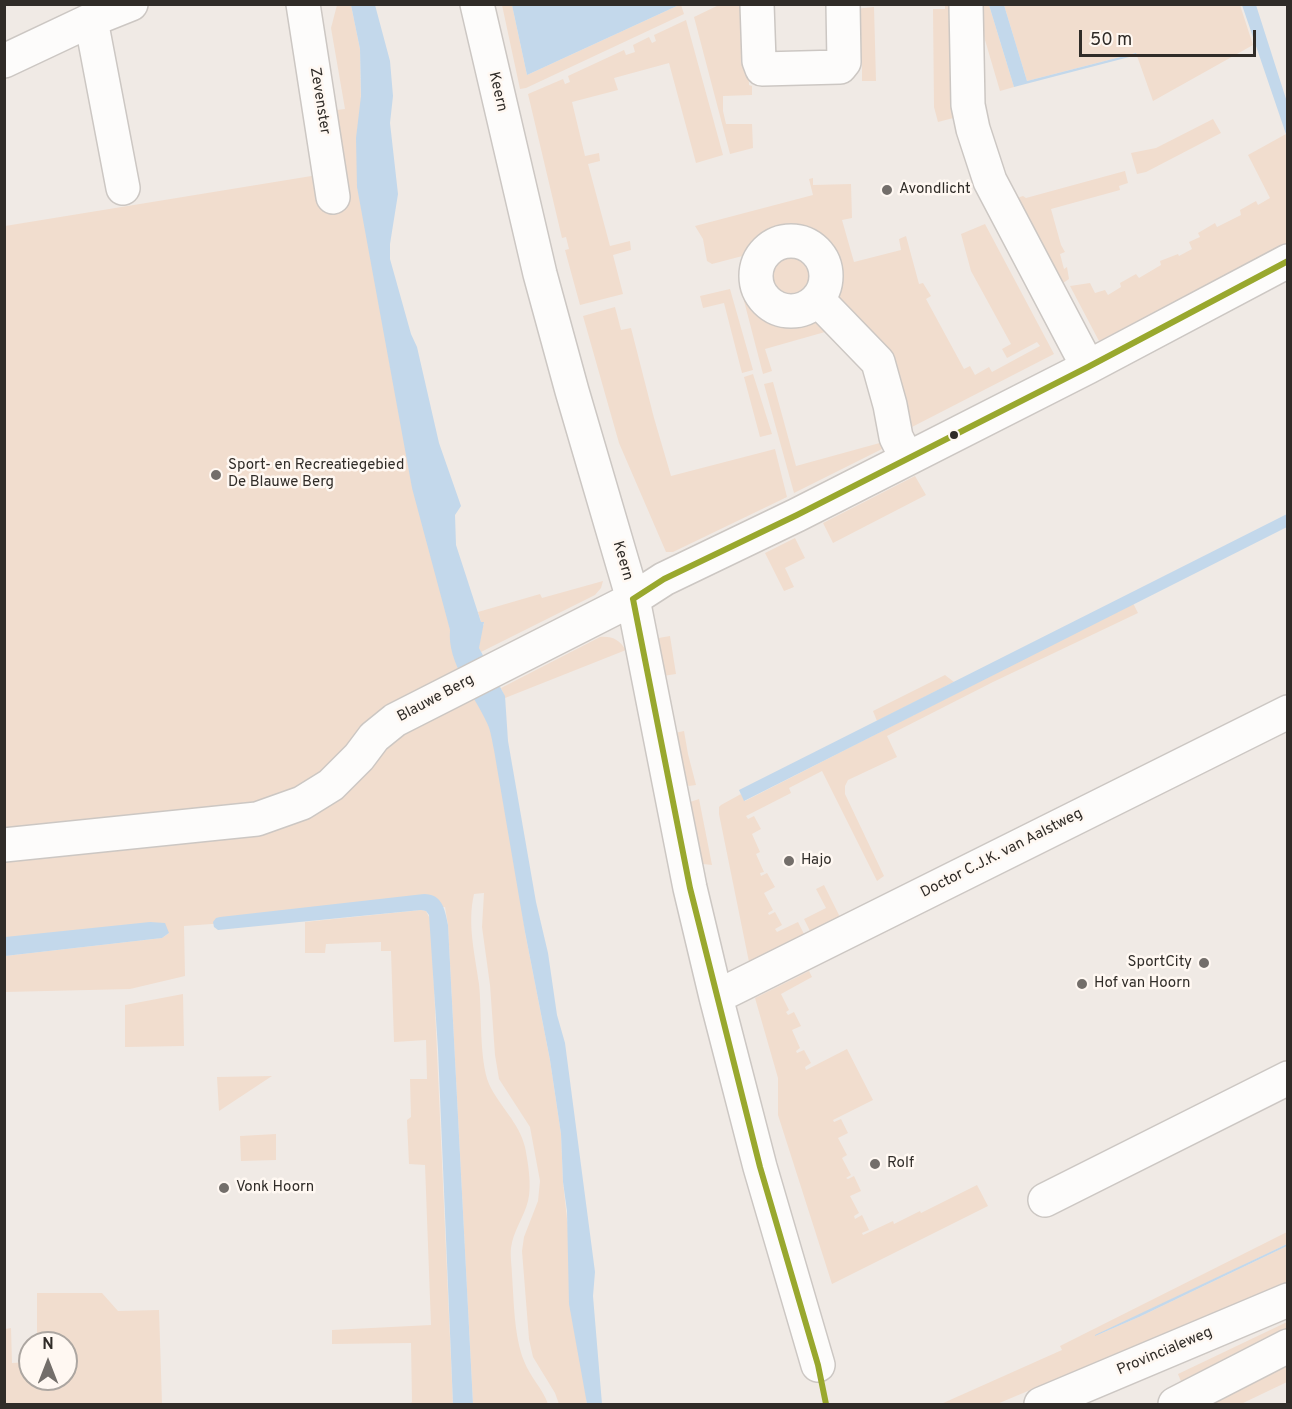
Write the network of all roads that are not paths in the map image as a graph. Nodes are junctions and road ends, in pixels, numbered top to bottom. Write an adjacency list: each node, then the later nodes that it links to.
1 (131, 4): 7 (street)
2 (303, 4): 10 (street, Zevenster)
3 (477, 4): 15 (street, Keern)
4 (757, 4): 5 (street)
5 (843, 4)
6 (966, 4): 13 (street)
7 (91, 20): 8 (street); 9 (street)
8 (4, 61)
9 (123, 188)
10 (333, 197)
11 (1287, 261): 13 (street, Blauwe Berg)
12 (818, 300): 14 (street)
13 (1088, 368): 14 (street, Blauwe Berg)
14 (907, 459): 15 (street, Blauwe Berg)
15 (633, 599): 17 (street, Blauwe Berg); 18 (street, Keern)
16 (1287, 712): 18 (street, Doctor C.J.K. van Aalstweg)
17 (4, 845)
18 (716, 997): 23 (street, Keern)
19 (1287, 1078): 20 (street)
20 (1045, 1200)
21 (1287, 1300): 24 (street, Provincialeweg)
22 (1287, 1346): 25 (street)
23 (818, 1365)
24 (1041, 1404)
25 (1175, 1404)

